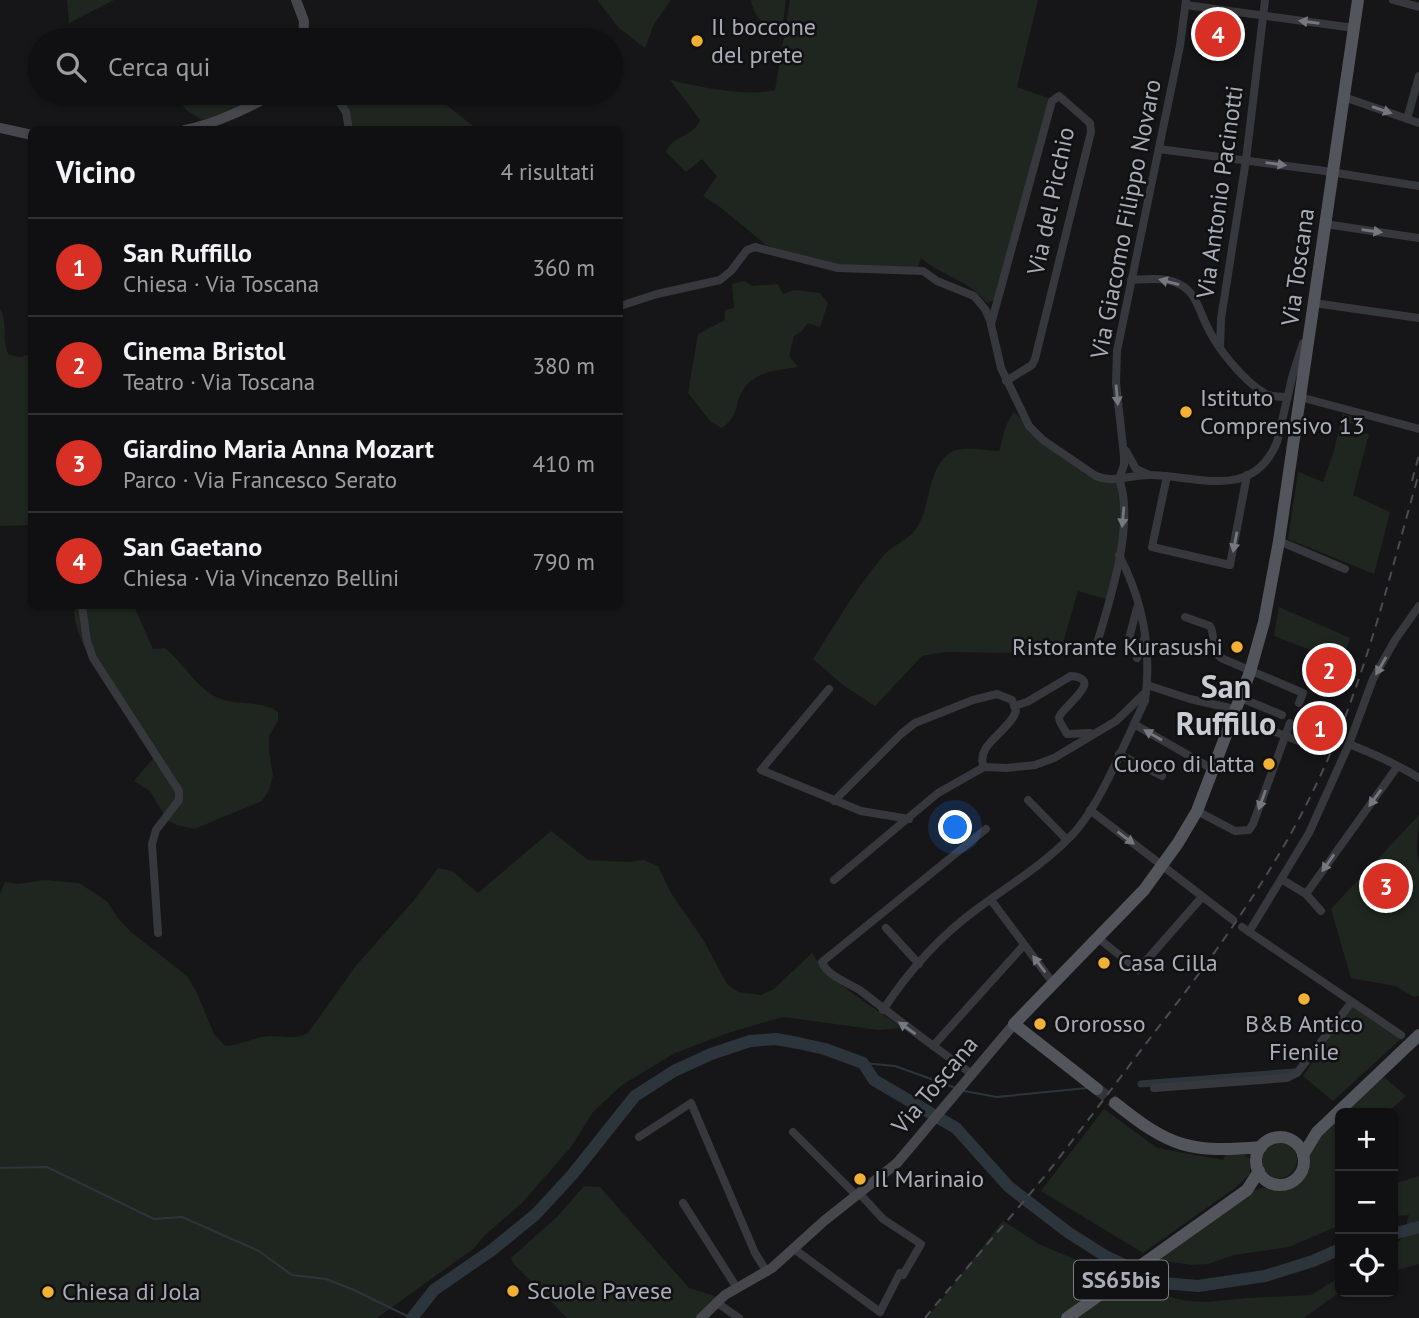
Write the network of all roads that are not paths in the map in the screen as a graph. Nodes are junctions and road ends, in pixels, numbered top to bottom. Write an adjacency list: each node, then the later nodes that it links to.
1 (296, 0): 8 (main road)
2 (1265, 0): 7 (street, Via Antonio Pacinotti)
3 (1358, 0): 9 (main road, Via Toscana)
4 (1393, 0): 6 (street)
5 (1186, 3): 7 (street); 20 (street, Via Giacomo Filippo Novaro)
6 (1419, 7)
7 (1265, 15): 9 (street, one-way to 7); 21 (street, Via Antonio Pacinotti)
8 (302, 28)
9 (1354, 28): 11 (main road, Via Toscana)
10 (1419, 76): 14 (street)
11 (1344, 97): 14 (street, one-way to 14); 22 (main road, Via Toscana)
12 (253, 105): 16 (main road)
13 (341, 105): 17 (street)
14 (1408, 119): 15 (street)
15 (1419, 123)
16 (203, 126)
17 (348, 126)
18 (0, 128): 19 (main road)
19 (28, 134)
20 (1159, 149): 21 (street); 26 (street, Via Giacomo Filippo Novaro)
21 (1246, 160): 22 (street, one-way to 22); 31 (street, Via Antonio Pacinotti)
22 (1333, 173): 23 (street); 24 (main road, Via Toscana)
23 (1419, 186)
24 (1325, 225): 25 (street, one-way to 25); 27 (main road, Via Toscana)
25 (1419, 238)
26 (1131, 280): 31 (street, one-way to 26); 35 (street, Via Giacomo Filippo Novaro, one-way to 35)
27 (1314, 303): 29 (street); 33 (main road, Via Toscana)
28 (623, 305): 30 (street)
29 (1419, 318)
30 (991, 324): 32 (street); 32 (street, Via del Picchio)
31 (1220, 348): 33 (street)
32 (1006, 382): 39 (street)
33 (1293, 397): 34 (street); 37 (street); 40 (main road, Via Toscana)
34 (1419, 429)
35 (1123, 445): 36 (street, Via Giacomo Filippo Novaro); 39 (street, Via Giacomo Filippo Novaro)
36 (1148, 475): 38 (street); 39 (street)
37 (1247, 475): 38 (street); 38 (street, one-way to 38)
38 (1167, 476)
39 (1119, 479): 41 (street, Via Giacomo Filippo Novaro, one-way to 41)
40 (1279, 541): 42 (street); 51 (main road, Via Toscana)
41 (1119, 555): 43 (street); 48 (street, Via Giacomo Filippo Novaro)
42 (1345, 569)
43 (1138, 606): 47 (street); 49 (street)
44 (1419, 607): 64 (street, one-way to 64)
45 (82, 609): 87 (street)
46 (1185, 617): 51 (street)
47 (1146, 634): 50 (street); 53 (street)
48 (1098, 640)
49 (1127, 646)
50 (1138, 658)
51 (1250, 672): 54 (main road, Via Toscana); 55 (street)
52 (829, 689): 72 (street)
53 (1147, 689): 57 (street); 60 (street); 61 (street)
54 (1241, 698): 57 (main road, Via Toscana); 58 (street)
55 (1299, 703)
56 (1014, 706): 61 (street); 66 (street); 72 (street)
57 (1236, 713): 62 (street); 68 (main road, Via Toscana)
58 (1282, 715)
59 (1290, 723): 62 (street)
60 (1134, 724): 65 (street); 68 (street, one-way to 60)
61 (1092, 735): 66 (street)
62 (1284, 736): 63 (street); 74 (street, one-way to 74)
63 (1304, 743)
64 (1349, 744): 67 (street); 79 (street)
65 (1119, 754): 69 (street); 73 (street)
66 (984, 767): 75 (street)
67 (1397, 767): 70 (street); 81 (street, one-way to 81)
68 (1214, 770): 74 (main road, Via Toscana)
69 (1162, 776)
70 (1419, 778)
71 (1028, 800): 77 (street)
72 (834, 801): 75 (street)
73 (1090, 810): 77 (street); 78 (street, one-way to 78)
74 (1197, 811): 78 (main road, Via Toscana)
75 (909, 818): 80 (street)
76 (986, 828): 93 (street)
77 (1067, 840): 83 (street)
78 (1163, 866): 82 (street); 88 (main road, Via Toscana)
79 (1281, 879): 81 (street); 92 (street)
80 (834, 880)
81 (1303, 893): 84 (street)
82 (1202, 897): 85 (street); 88 (street)
83 (991, 900): 89 (street); 90 (street)
84 (1321, 911)
85 (1233, 920)
86 (886, 928): 90 (street)
87 (158, 933)
88 (1098, 938): 91 (main road, Via Toscana)
89 (1024, 945): 91 (street, one-way to 89); 97 (street)
90 (919, 964): 93 (street)
91 (1053, 983): 94 (main road, Via Toscana)
92 (1351, 1003): 95 (street); 99 (street)
93 (883, 1010): 97 (street, one-way to 93)
94 (1014, 1024): 98 (main road, Via Toscana); 100 (main road)
95 (1401, 1035)
96 (1419, 1035): 103 (main road)
97 (933, 1046): 98 (street)
98 (968, 1078): 112 (main road, Via Toscana)
99 (1154, 1088)
100 (1097, 1089)
101 (1115, 1103): 107 (main road)
102 (793, 1132): 112 (street)
103 (1317, 1132): 105 (main road); 108 (main road)
104 (639, 1137): 115 (street)
105 (1292, 1141): 106 (main road); 108 (main road)
106 (1261, 1147): 107 (main road); 109 (main road)
107 (1237, 1149): 109 (main road)
108 (1303, 1154): 110 (main road)
109 (1258, 1166): 110 (main road); 111 (main road, SS65bis)
110 (1270, 1183): 111 (main road, SS65bis)
111 (1247, 1190): 120 (main road, SS65bis)
112 (858, 1194): 114 (main road, Via Toscana); 114 (street)
113 (683, 1203): 116 (street)
114 (794, 1249): 115 (main road, Via Toscana)
115 (767, 1272): 116 (main road, Via Toscana)
116 (737, 1288): 117 (main road, Via Toscana)
117 (716, 1302): 118 (main road, Via Toscana); 119 (street)
118 (701, 1318)
119 (739, 1318)
120 (1067, 1318)

